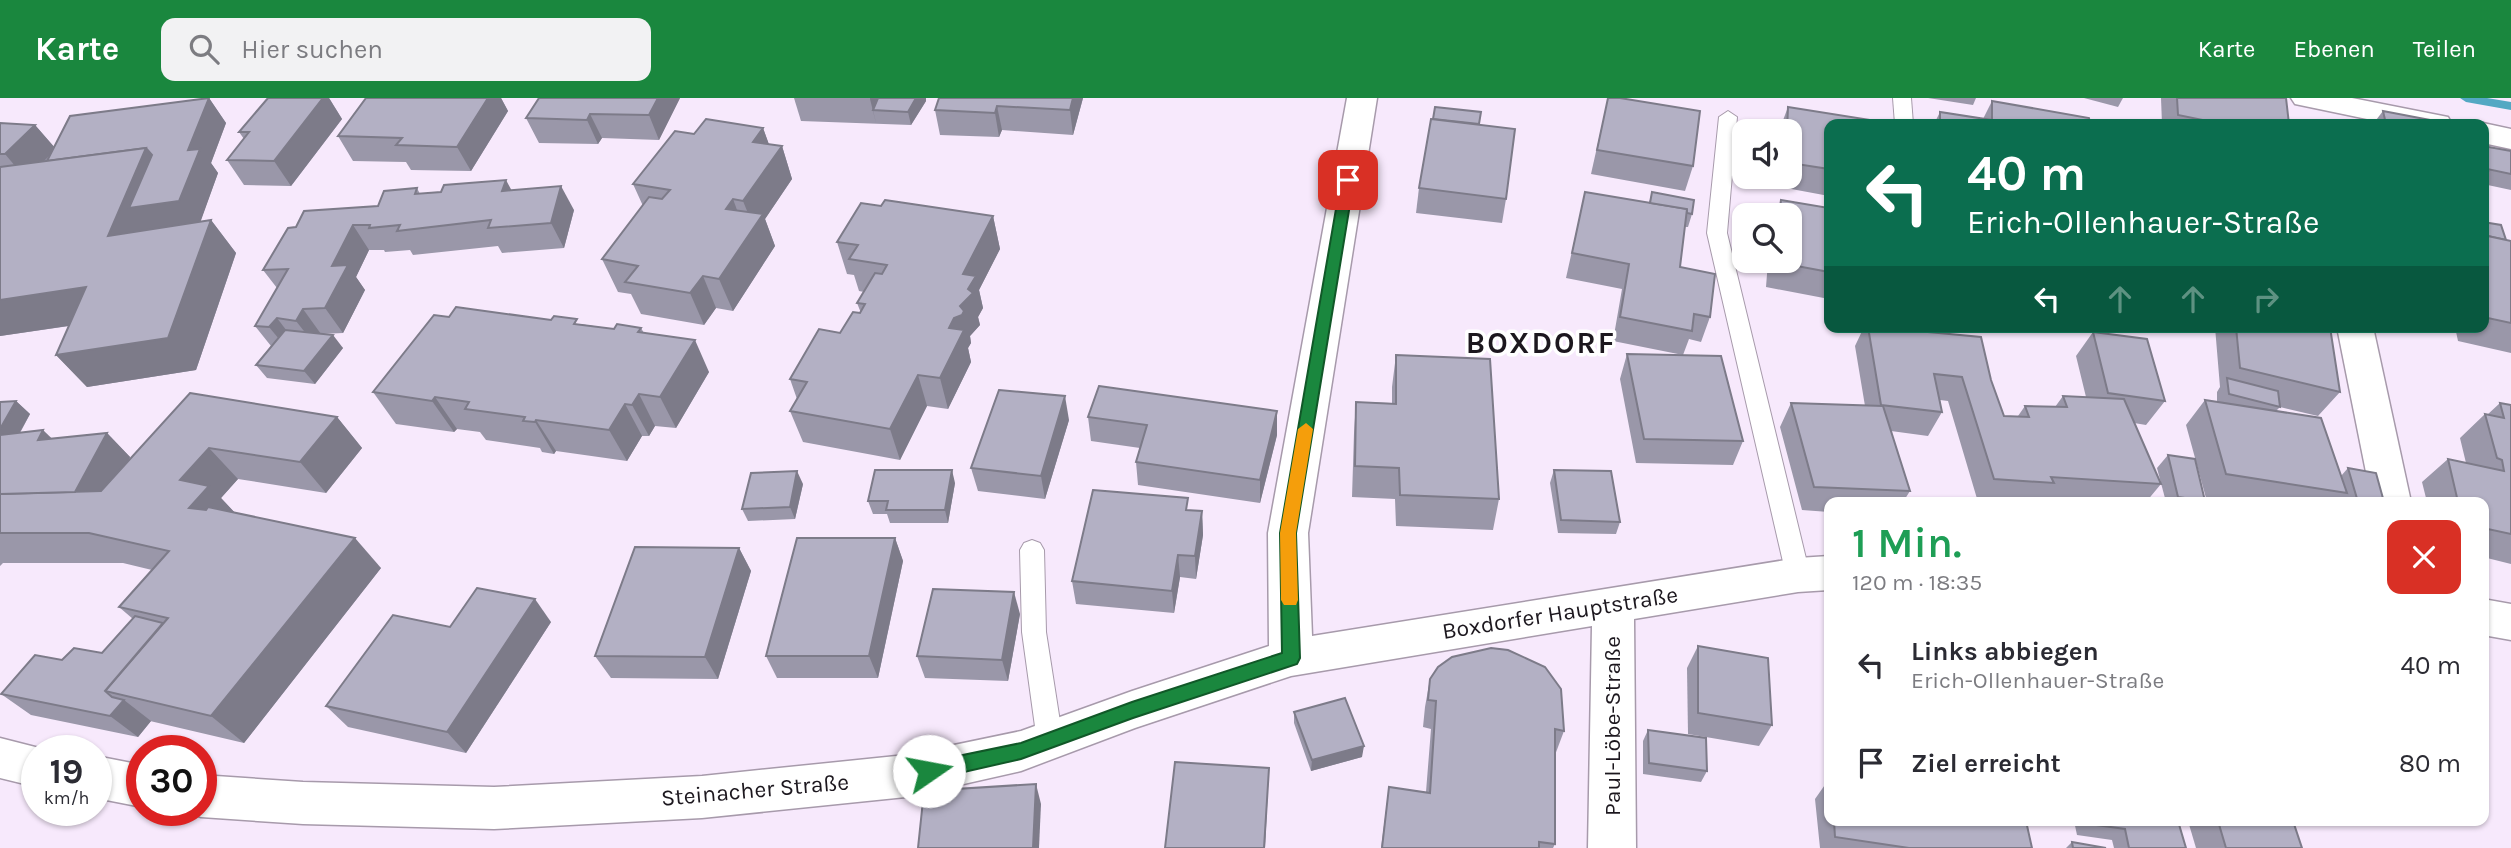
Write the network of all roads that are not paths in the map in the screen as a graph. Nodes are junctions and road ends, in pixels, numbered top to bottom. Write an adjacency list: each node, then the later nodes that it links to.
1 (1362, 98): 17 (street)
2 (1902, 98): 5 (lane)
3 (2307, 98): 6 (street); 7 (street)
4 (1728, 117): 13 (lane)
5 (1904, 119)
6 (2312, 119)
7 (2412, 119)
8 (2489, 134): 9 (street)
9 (2511, 139)
10 (2356, 333): 11 (street)
11 (2391, 497)
12 (1032, 550): 18 (lane)
13 (1813, 574): 14 (street, Boxdorfer Hauptstraße)
14 (1613, 604): 17 (street, Boxdorfer Hauptstraße); 22 (street, Paul-Löbe-Straße)
15 (2489, 618): 16 (street)
16 (2511, 622)
17 (1291, 658): 18 (street, Steinacher Straße)
18 (1050, 741): 21 (street, Steinacher Straße)
19 (0, 758): 20 (street)
20 (21, 763)
21 (217, 797)
22 (1612, 848)

